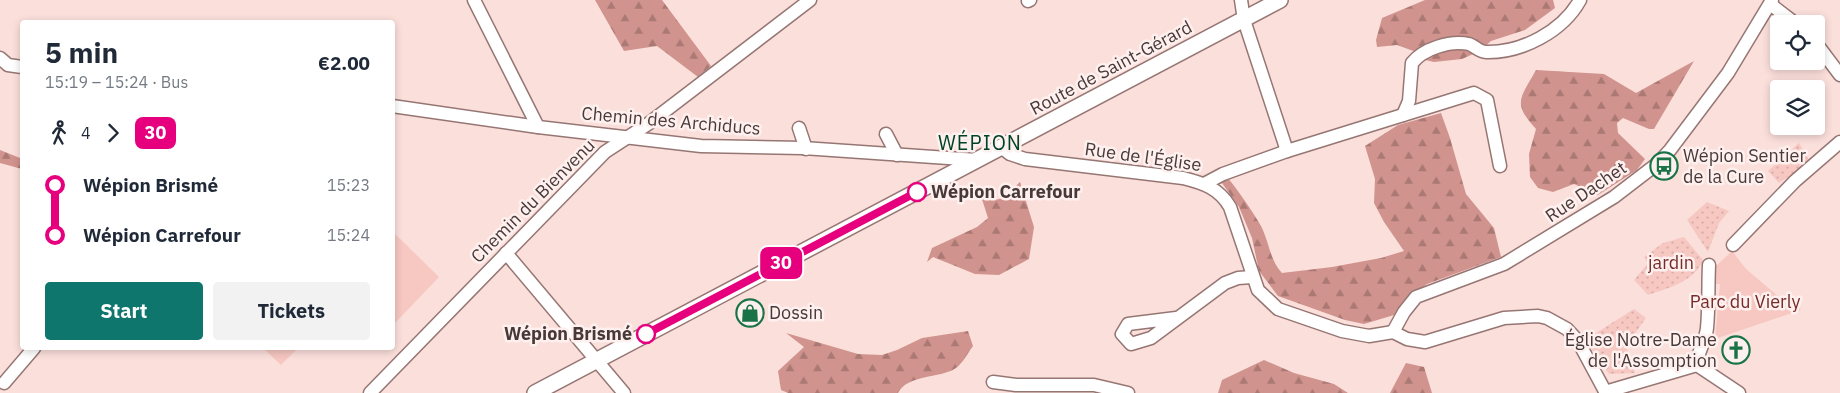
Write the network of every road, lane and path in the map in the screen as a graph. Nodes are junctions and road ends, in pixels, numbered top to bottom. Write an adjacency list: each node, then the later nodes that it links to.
1 (474, 0): 15 (street)
2 (810, 0): 18 (street, Chemin du Bienvenu)
3 (1241, 0): 8 (street)
4 (1280, 0): 8 (main road, Route de Saint-Gérard)
5 (1580, 0): 14 (street)
6 (1771, 2): 7 (street); 32 (street, Rue Dachet)
7 (1786, 15)
8 (1244, 20): 20 (main road, Route de Saint-Gérard); 22 (street)
9 (1825, 56): 12 (street)
10 (3, 64): 11 (street)
11 (20, 67)
12 (1840, 75)
13 (395, 106): 15 (street, Chemin des Archiducs)
14 (1403, 115): 22 (street); 25 (street)
15 (538, 127): 18 (street, Chemin des Archiducs)
16 (799, 128): 21 (street)
17 (886, 134): 23 (street)
18 (629, 137): 21 (street, Chemin des Archiducs); 28 (street, Chemin du Bienvenu)
19 (1840, 142): 27 (street)
20 (1001, 147): 24 (main road, Route de Saint-Gérard); 26 (street, Rue de l'Église)
21 (806, 149): 23 (street, Chemin des Archiducs)
22 (1287, 151): 26 (street)
23 (897, 155): 24 (street, Chemin des Archiducs)
24 (977, 160): 34 (main road, Route de Saint-Gérard)
25 (1500, 166)
26 (1206, 183): 30 (street, Rue de l'Église)
27 (1733, 245)
28 (506, 253): 34 (street); 38 (street, Chemin du Bienvenu)
29 (1709, 265): 35 (street)
30 (1252, 277): 31 (street); 32 (street, Rue de l'Église)
31 (1176, 318)
32 (1393, 332): 42 (street, Rue de l'Église)
33 (32, 350): 37 (street)
34 (595, 361): 39 (main road, Route de Saint-Gérard); 40 (street)
35 (1697, 365): 42 (street); 43 (street)
36 (993, 382): 41 (street)
37 (4, 383)
38 (370, 393)
39 (535, 393)
40 (624, 393)
41 (1128, 393)
42 (1606, 393)
43 (1739, 393)

